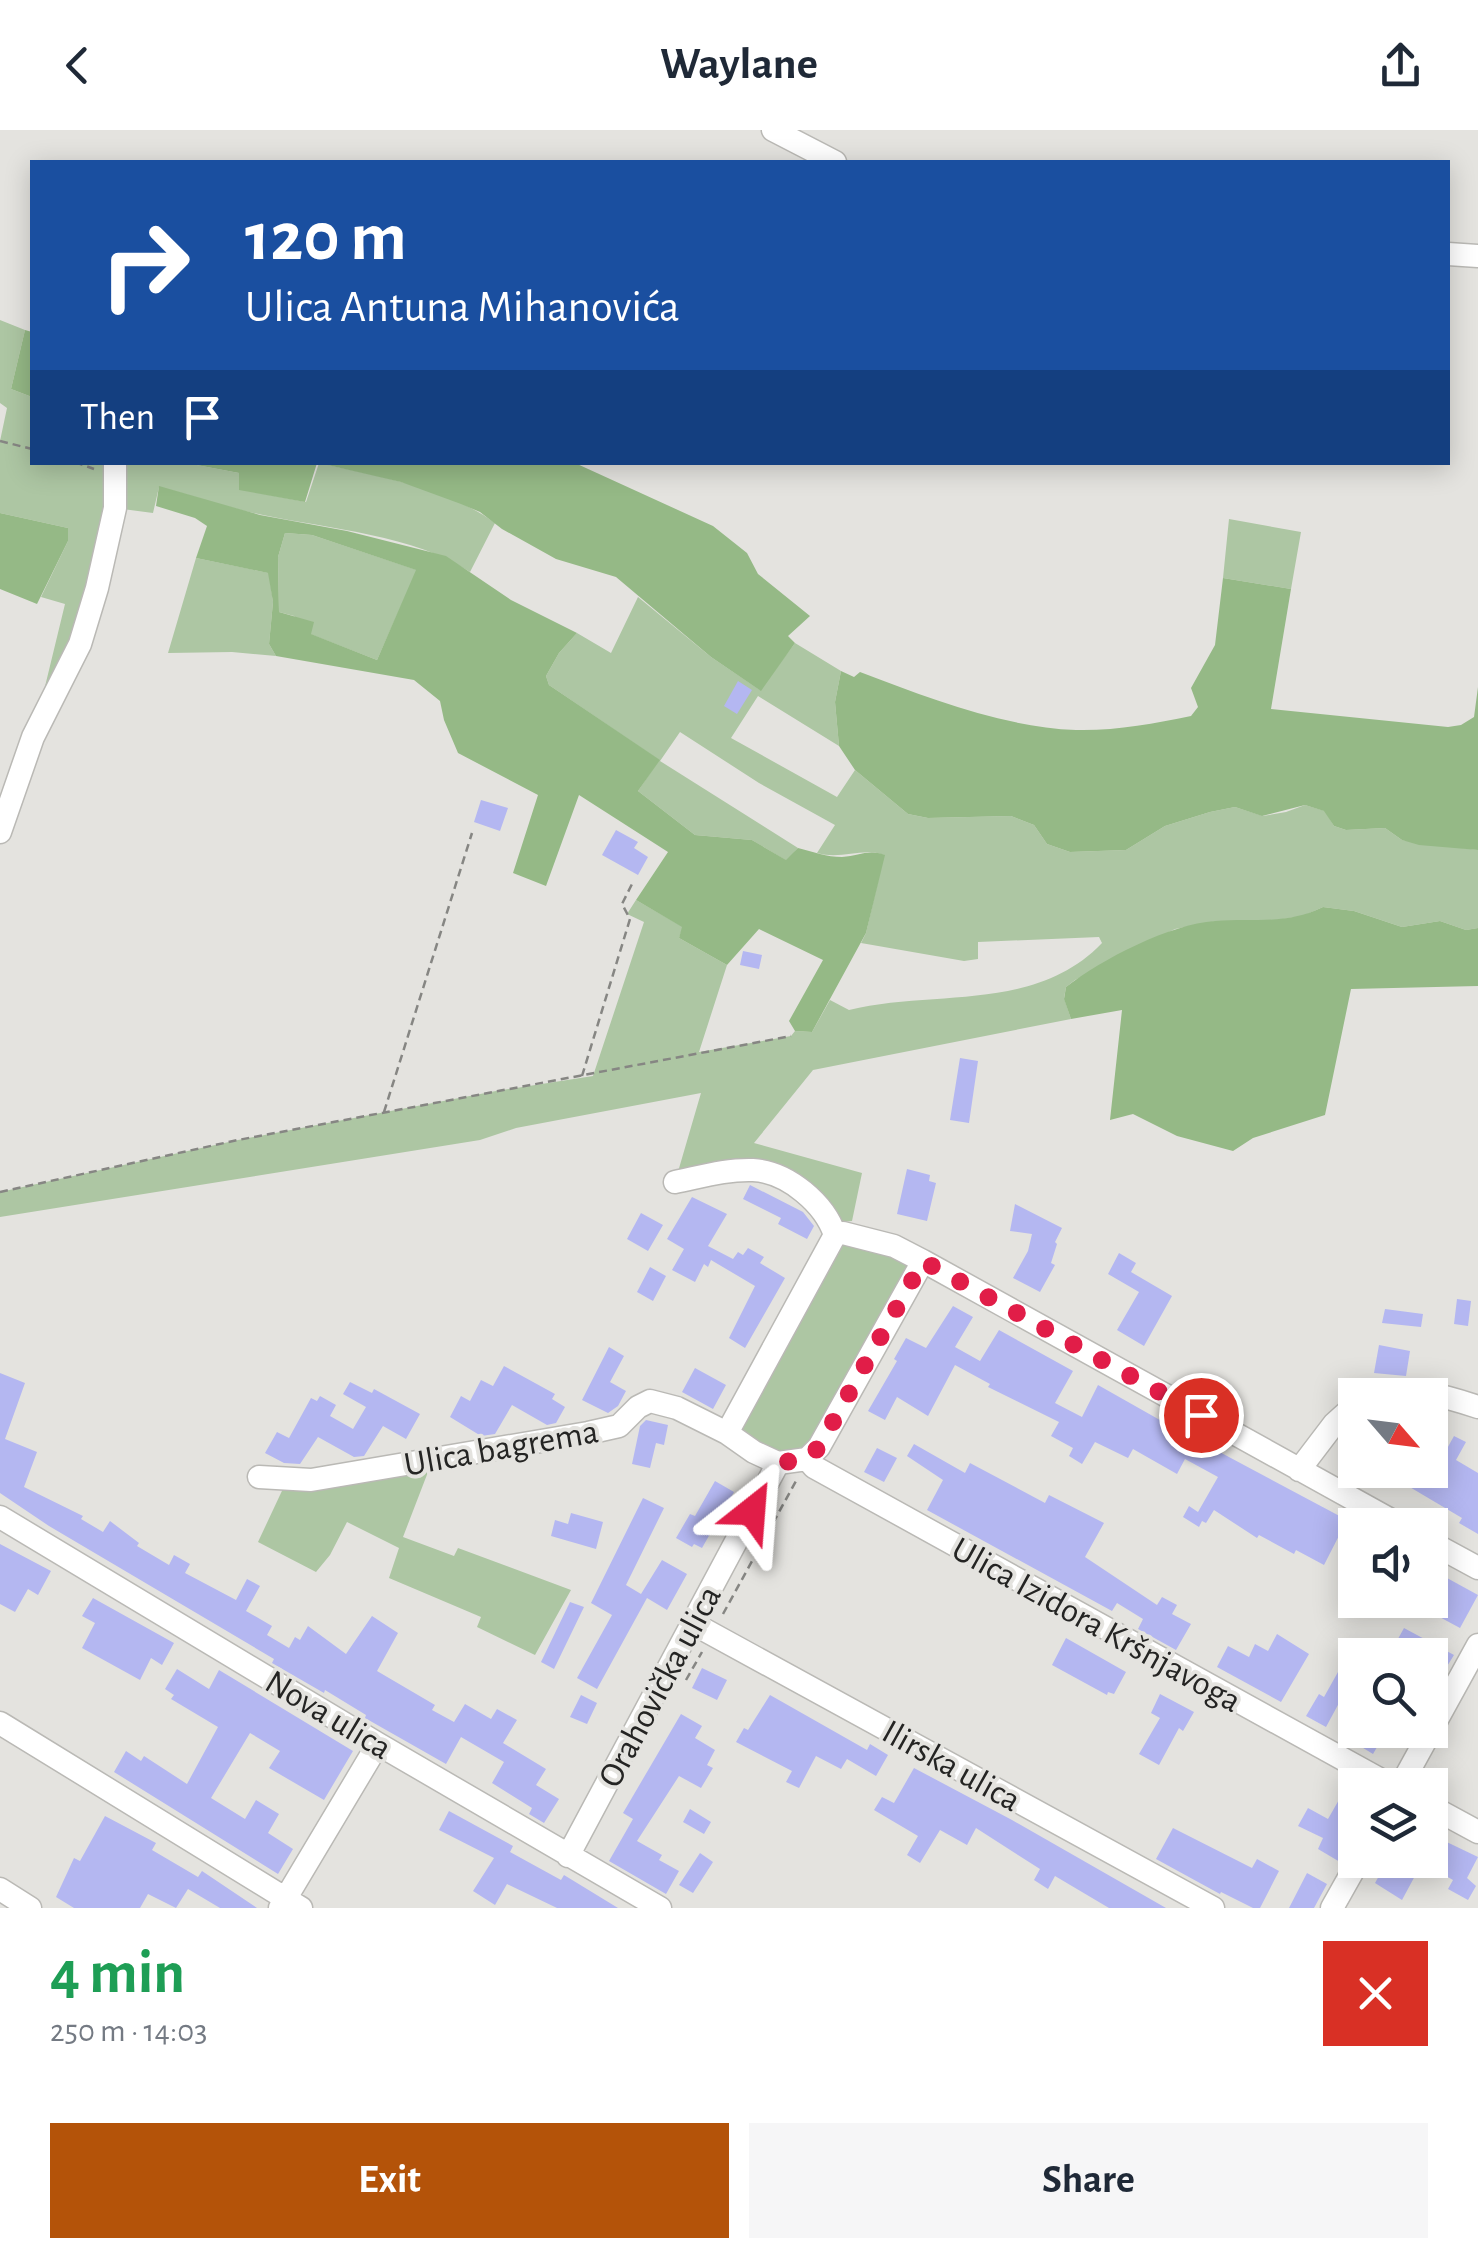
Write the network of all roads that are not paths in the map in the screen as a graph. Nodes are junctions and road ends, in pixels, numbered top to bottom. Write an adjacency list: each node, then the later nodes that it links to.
1 (774, 130): 2 (street)
2 (831, 160)
3 (1450, 254): 4 (street)
4 (1478, 256)
5 (116, 465): 6 (street)
6 (0, 832)
7 (675, 1182): 8 (street)
8 (836, 1235): 9 (street); 13 (street)
9 (923, 1261): 14 (street); 16 (street)
10 (1448, 1400): 11 (street)
11 (1478, 1407)
12 (1338, 1420): 16 (street)
13 (727, 1433): 15 (street); 17 (street, Ulica bagrema)
14 (807, 1459): 15 (street); 26 (street, Ulica Izidora Kršnjavoga)
15 (778, 1463): 22 (street, Orahovička ulica)
16 (1299, 1470): 18 (street)
17 (259, 1476)
18 (1369, 1508)
19 (0, 1517): 25 (street, Nova ulica)
20 (1448, 1552): 21 (street)
21 (1478, 1568)
22 (702, 1628): 30 (street, Orahovička ulica); 36 (street, Ilirska ulica)
23 (1478, 1645): 27 (street)
24 (0, 1723): 33 (street)
25 (378, 1744): 30 (street, Nova ulica); 33 (street)
26 (1359, 1768)
27 (1409, 1768)
28 (1448, 1816): 29 (street)
29 (1478, 1832)
30 (568, 1856): 35 (street, Nova ulica)
31 (1349, 1878): 37 (street)
32 (0, 1890): 34 (street)
33 (289, 1905)
34 (30, 1908)
35 (660, 1908)
36 (1213, 1908)
37 (1332, 1908)

